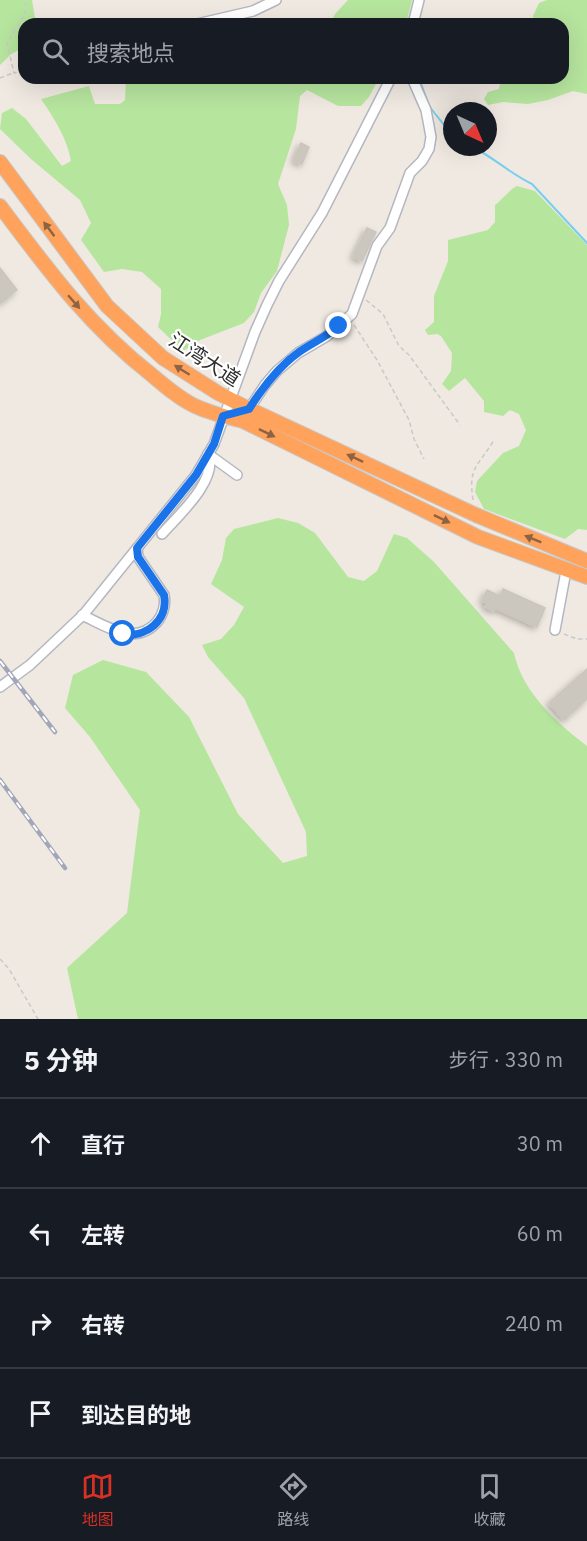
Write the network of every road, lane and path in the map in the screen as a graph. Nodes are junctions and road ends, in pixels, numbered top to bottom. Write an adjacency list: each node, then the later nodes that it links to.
1 (26, 0): 4 (path)
2 (276, 0): 5 (street)
3 (419, 0): 6 (street)
4 (23, 18)
5 (221, 18)
6 (414, 18)
7 (18, 25): 9 (path)
8 (18, 72): 9 (path)
9 (14, 73): 10 (path)
10 (0, 78)
11 (388, 84): 17 (street)
12 (415, 84): 15 (street)
13 (0, 162): 17 (highway, 江湾大道, one-way to 13)
14 (0, 206): 19 (highway, 江湾大道, one-way to 19)
15 (359, 294): 16 (street); 20 (path)
16 (348, 317): 18 (street); 23 (path)
17 (230, 399): 18 (highway, 江湾大道); 19 (street)
18 (249, 409): 19 (street); 25 (highway, 江湾大道, one-way to 18)
19 (223, 416): 22 (street); 29 (highway, 江湾大道, one-way to 29)
20 (460, 425)
21 (494, 440): 25 (path)
22 (208, 453): 24 (street); 26 (street); 27 (street)
23 (423, 459)
24 (237, 475)
25 (476, 515): 28 (highway, 江湾大道, one-way to 25)
26 (162, 534)
27 (137, 548): 31 (street); 31 (street)
28 (587, 561)
29 (566, 571): 30 (highway, 江湾大道); 32 (street)
30 (587, 577)
31 (82, 615): 34 (street)
32 (555, 630): 33 (path)
33 (587, 639)
34 (0, 687)
35 (0, 959): 36 (path)
36 (38, 1019)

